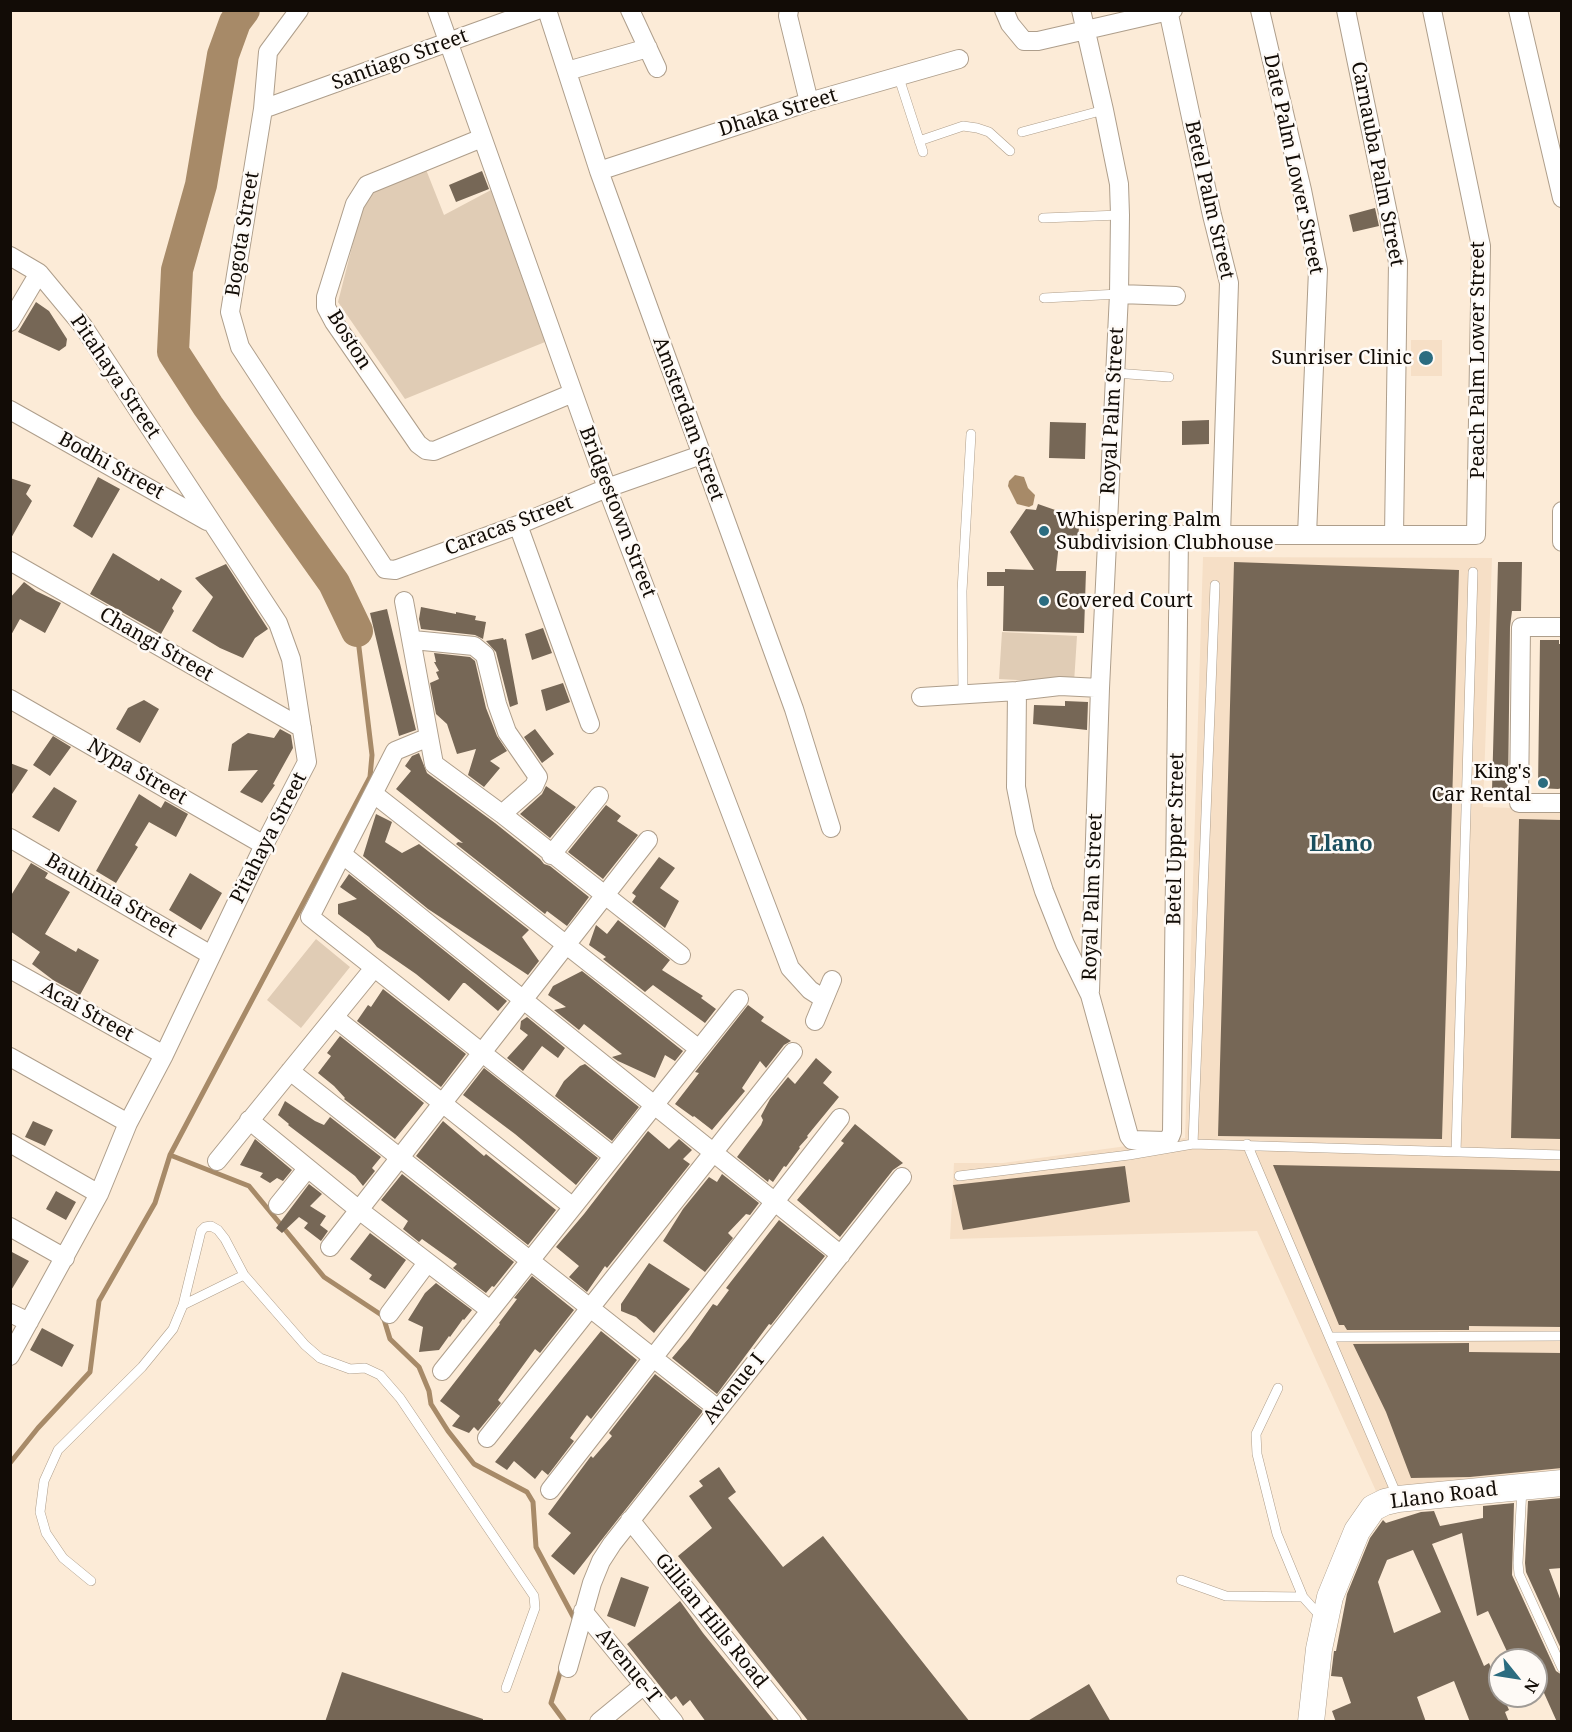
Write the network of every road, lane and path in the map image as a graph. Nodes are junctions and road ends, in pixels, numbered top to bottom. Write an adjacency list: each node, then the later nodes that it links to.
1 (299, 10): 22 (street, Bogota Street)
2 (436, 10): 15 (street, Bridgestown Street)
3 (537, 10): 15 (street, Santiago Street)
4 (547, 10): 19 (street, Amsterdam Street)
5 (630, 10): 16 (street)
6 (789, 10): 21 (street)
7 (1004, 10): 14 (street)
8 (1081, 10): 14 (street, Royal Palm Street)
9 (1260, 10): 52 (street, Date Palm Lower Street)
10 (1346, 10): 53 (street, Carnauba Palm Street)
11 (1432, 10): 53 (street, Peach Palm Lower Street)
12 (1518, 10): 30 (street)
13 (1170, 11): 14 (street); 51 (street, Betel Palm Street)
14 (1085, 30): 23 (street, Royal Palm Street)
15 (448, 43): 22 (street, Santiago Street); 25 (street, Bridgestown Street)
16 (648, 48): 18 (street); 19 (street)
17 (959, 59): 20 (street, Dhaka Street)
18 (657, 68)
19 (567, 71): 29 (street, Amsterdam Street)
20 (899, 78): 21 (street, Dhaka Street); 26 (lane)
21 (808, 102): 29 (street, Dhaka Street)
22 (263, 109): 56 (street, Bogota Street)
23 (1104, 110): 24 (lane); 31 (street, Royal Palm Street)
24 (1022, 132)
25 (483, 138): 41 (street, Bridgestown Street); 41 (street, Boston)
26 (919, 141): 27 (lane); 28 (lane)
27 (1010, 151)
28 (923, 153)
29 (599, 171): 44 (street, Amsterdam Street)
30 (1562, 198)
31 (1120, 215): 32 (lane); 35 (street, Royal Palm Street)
32 (1043, 218)
33 (10, 256): 34 (street, Pitahaya Street)
34 (39, 273): 38 (street); 47 (street, Pitahaya Street)
35 (1119, 294): 36 (street); 37 (lane); 39 (street, Royal Palm Street)
36 (1176, 296)
37 (1044, 298)
38 (10, 322)
39 (1115, 373): 40 (lane); 50 (street, Royal Palm Street)
40 (1169, 377)
41 (573, 393): 45 (street, Bridgestown Street)
42 (10, 410): 47 (street, Bodhi Street)
43 (971, 434): 64 (lane)
44 (701, 455): 45 (street, Caracas Street); 74 (street, Amsterdam Street)
45 (607, 488): 48 (street, Caracas Street); 89 (street, Bridgestown Street)
46 (1562, 511): 54 (street)
47 (211, 523): 68 (street, Pitahaya Street)
48 (518, 525): 56 (street, Caracas Street); 67 (street)
49 (1179, 534): 50 (street); 51 (street); 87 (street, Betel Upper Street)
50 (1107, 535): 62 (street, Royal Palm Street)
51 (1221, 535): 52 (street)
52 (1307, 535): 53 (street)
53 (1394, 535)
54 (1561, 542)
55 (10, 561): 68 (street, Changi Street)
56 (385, 569)
57 (1473, 572): 107 (lane)
58 (1215, 585): 105 (lane)
59 (404, 600): 61 (street)
60 (1562, 627): 72 (street)
61 (413, 640): 69 (street); 73 (street)
62 (1100, 688): 63 (street); 87 (street, Royal Palm Street)
63 (1017, 691): 64 (street); 87 (street)
64 (963, 694): 65 (street)
65 (921, 697)
66 (10, 699): 77 (street, Nypa Street)
67 (590, 724)
68 (302, 728): 77 (street, Pitahaya Street)
69 (429, 737): 70 (street); 73 (street)
70 (374, 794): 78 (street); 81 (street)
71 (599, 796): 79 (street)
72 (1562, 803)
73 (502, 814): 79 (street)
74 (831, 828)
75 (10, 838): 82 (street, Bauhinia Street)
76 (648, 840): 80 (street)
77 (264, 845): 82 (street, Pitahaya Street)
78 (343, 855): 84 (street); 90 (street)
79 (551, 855): 80 (street)
80 (604, 896): 81 (street); 83 (street)
81 (566, 945): 90 (street); 93 (street)
82 (211, 955): 96 (street, Pitahaya Street)
83 (681, 955)
84 (374, 968): 91 (street); 95 (street)
85 (10, 969): 96 (street, Acai Street)
86 (832, 980): 89 (street)
87 (1090, 995)
88 (739, 999): 93 (street)
89 (824, 999): 92 (street)
90 (523, 1000): 95 (street); 100 (street)
91 (334, 1017): 98 (street); 99 (street)
92 (815, 1021)
93 (699, 1049): 100 (street)
94 (793, 1052): 108 (street)
95 (482, 1053): 99 (street); 110 (street)
96 (164, 1055): 103 (street, Pitahaya Street)
97 (10, 1057): 103 (street)
98 (290, 1071): 102 (street); 111 (street)
99 (442, 1104): 111 (street); 119 (street)
100 (654, 1105): 108 (street); 110 (street)
101 (840, 1118): 117 (street)
102 (249, 1120): 112 (street); 113 (street)
103 (128, 1123): 116 (street, Pitahaya Street)
104 (10, 1143): 116 (street)
105 (1193, 1144): 106 (lane); 114 (lane)
106 (1247, 1144): 107 (lane); 135 (lane)
107 (1456, 1152): 109 (lane)
108 (713, 1153): 117 (street); 129 (street)
109 (1562, 1155)
110 (613, 1156): 119 (street)
111 (400, 1158): 120 (street); 125 (street)
112 (217, 1161)
113 (307, 1169): 118 (street); 120 (street)
114 (959, 1176)
115 (903, 1177): 123 (street, Avenue I)
116 (99, 1194): 124 (street, Pitahaya Street)
117 (774, 1202): 123 (street); 137 (street)
118 (278, 1205)
119 (573, 1207): 125 (street)
120 (359, 1210): 122 (street); 126 (street)
121 (10, 1227): 124 (street)
122 (330, 1247)
123 (841, 1255): 140 (street, Avenue I)
124 (65, 1258): 133 (street, Pitahaya Street)
125 (530, 1260): 129 (street); 130 (street)
126 (427, 1263): 130 (street); 132 (street)
127 (244, 1275): 128 (lane); 128 (lane); 155 (lane)
128 (183, 1305): 148 (lane)
129 (590, 1308): 137 (street); 141 (street)
130 (490, 1310): 138 (street)
131 (10, 1313): 133 (street)
132 (389, 1314)
133 (29, 1322): 136 (street, Pitahaya Street)
134 (1562, 1336): 135 (lane)
135 (1330, 1337): 145 (lane)
136 (10, 1356)
137 (653, 1358): 140 (street); 144 (street)
138 (442, 1371)
139 (1278, 1388): 149 (lane)
140 (718, 1409): 146 (street, Avenue I)
141 (487, 1438)
142 (1562, 1483): 143 (main road, Llano Road)
143 (1522, 1487): 145 (main road, Llano Road); 153 (lane)
144 (550, 1490)
145 (1398, 1499): 151 (main road, Llano Road)
146 (630, 1520): 150 (street, Avenue I); 158 (street, Gillian Hills Road)
147 (1181, 1580): 149 (lane)
148 (91, 1581)
149 (1303, 1597): 151 (lane)
150 (583, 1611): 152 (street, Avenue I); 154 (street, Avenue-T)
151 (1326, 1622): 159 (main road, Llano Road)
152 (568, 1668)
153 (1562, 1668)
154 (644, 1685): 156 (street); 157 (street, Avenue-T)
155 (506, 1689)
156 (599, 1722)
157 (674, 1722)
158 (792, 1722)
159 (1311, 1722)

